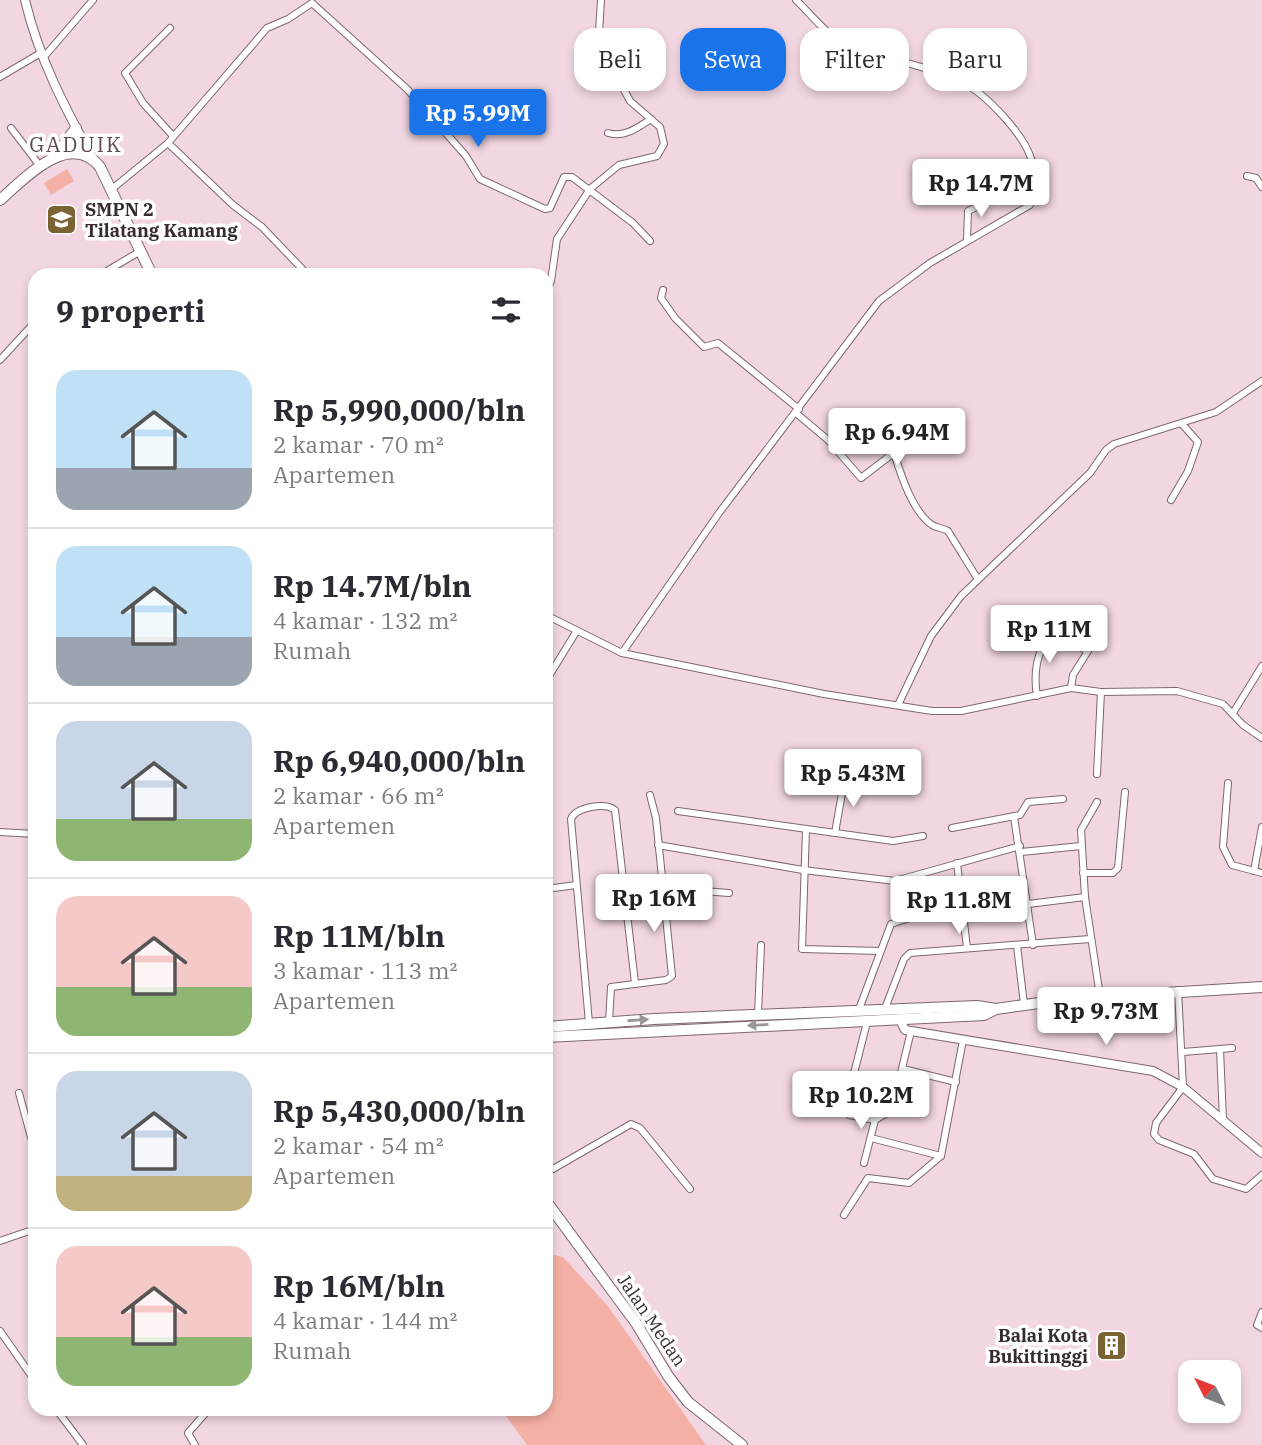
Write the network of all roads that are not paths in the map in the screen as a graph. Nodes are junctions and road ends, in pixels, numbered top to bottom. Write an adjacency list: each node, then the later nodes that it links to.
1 (24, 0): 6 (street)
2 (93, 0): 6 (street)
3 (601, 0): 8 (street)
4 (796, 0): 23 (street)
5 (170, 28): 12 (street)
6 (40, 57): 7 (street); 10 (street)
7 (0, 77)
8 (650, 120): 11 (street); 19 (street)
9 (11, 128): 16 (street)
10 (76, 128): 14 (main road); 15 (street)
11 (608, 133)
12 (173, 136): 13 (street); 19 (street)
13 (168, 143): 20 (street); 28 (street)
14 (52, 158): 15 (main road); 16 (main road)
15 (94, 160): 20 (main road)
16 (40, 166): 22 (main road)
17 (1247, 176): 18 (street)
18 (1262, 187)
19 (590, 189): 24 (street); 29 (street)
20 (112, 190): 25 (main road)
21 (995, 198): 23 (street)
22 (0, 200)
23 (967, 240): 34 (street)
24 (650, 241)
25 (139, 252): 26 (street); 27 (main road)
26 (112, 268)
27 (148, 268)
28 (301, 268)
29 (553, 268)
30 (663, 290): 34 (street)
31 (28, 330): 32 (street)
32 (0, 360)
33 (1262, 381): 35 (street)
34 (797, 411): 37 (street); 42 (street)
35 (1182, 424): 38 (street); 39 (street)
36 (917, 435): 37 (street)
37 (894, 453): 39 (street)
38 (1171, 500)
39 (977, 578): 48 (street)
40 (553, 619): 41 (street)
41 (576, 632): 42 (street); 44 (street)
42 (622, 653): 48 (street)
43 (1262, 666): 49 (street)
44 (553, 670)
45 (1071, 688): 46 (street); 47 (street); 47 (street)
46 (1101, 692): 49 (street); 51 (street)
47 (1037, 696): 48 (street)
48 (898, 705)
49 (1233, 713): 50 (street)
50 (1262, 738)
51 (1097, 774)
52 (844, 782): 64 (street)
53 (1228, 783): 72 (street)
54 (1125, 792): 73 (street)
55 (650, 795): 67 (street)
56 (1063, 799): 59 (street)
57 (1097, 802): 68 (street)
58 (678, 811): 62 (street)
59 (1014, 817): 61 (street); 69 (street)
60 (1262, 827): 72 (street)
61 (951, 828)
62 (806, 830): 64 (street); 71 (street)
63 (0, 832): 65 (street)
64 (835, 833): 66 (street)
65 (28, 834)
66 (923, 836)
67 (659, 845): 71 (street); 76 (street)
68 (1081, 846): 69 (street); 73 (street)
69 (1020, 849): 70 (street); 80 (street)
70 (957, 863): 71 (street); 79 (street)
71 (803, 870): 86 (street)
72 (1258, 872)
73 (1083, 873): 78 (street)
74 (576, 885): 75 (street); 87 (street); 99 (street)
75 (553, 888)
76 (663, 888): 77 (street); 87 (street)
77 (729, 893)
78 (1085, 897): 80 (street); 81 (street)
79 (961, 901): 85 (street); 86 (street)
80 (1028, 904): 83 (street)
81 (1090, 939): 83 (street); 90 (street)
82 (761, 945): 94 (street)
83 (1033, 945): 84 (street)
84 (1017, 946): 85 (street); 91 (street)
85 (967, 948): 92 (street)
86 (880, 951): 93 (street)
87 (635, 983): 97 (street)
88 (1262, 987): 89 (main road)
89 (1178, 990): 90 (main road); 106 (street)
90 (1100, 996): 91 (main road)
91 (1024, 1004): 95 (main road)
92 (884, 1011): 93 (main road); 95 (main road)
93 (858, 1012): 96 (main road)
94 (758, 1014): 96 (main road); 97 (main road, one-way to 94)
95 (900, 1015): 98 (main road); 101 (street)
96 (818, 1018): 98 (main road); 102 (main road, one-way to 102)
97 (609, 1022): 99 (main road)
98 (867, 1022): 111 (street)
99 (589, 1023): 100 (main road)
100 (553, 1026)
101 (911, 1031): 103 (street); 107 (street)
102 (553, 1037)
103 (963, 1040): 108 (street); 109 (street)
104 (1232, 1048): 105 (street)
105 (1220, 1049): 106 (street); 112 (street)
106 (1183, 1052): 109 (street)
107 (903, 1069): 108 (street); 111 (street)
108 (956, 1082): 116 (street)
109 (1183, 1087): 112 (street); 119 (street)
110 (19, 1093): 113 (street)
111 (875, 1120): 114 (street)
112 (1223, 1121): 115 (street)
113 (28, 1126)
114 (871, 1138): 116 (street); 117 (street)
115 (1262, 1153)
116 (941, 1156): 121 (street)
117 (864, 1163)
118 (553, 1169): 120 (street)
119 (1262, 1175)
120 (690, 1189)
121 (844, 1215)
122 (553, 1217): 131 (main road, Jalan Medan)
123 (28, 1231): 124 (street)
124 (0, 1241)
125 (1262, 1312): 126 (street)
126 (1262, 1328)
127 (0, 1331): 128 (street)
128 (28, 1371)
129 (61, 1416): 132 (street)
130 (203, 1416): 133 (street)
131 (722, 1430): 134 (street); 135 (main road, Jalan Medan)
132 (83, 1445)
133 (195, 1445)
134 (729, 1445)
135 (742, 1445)

